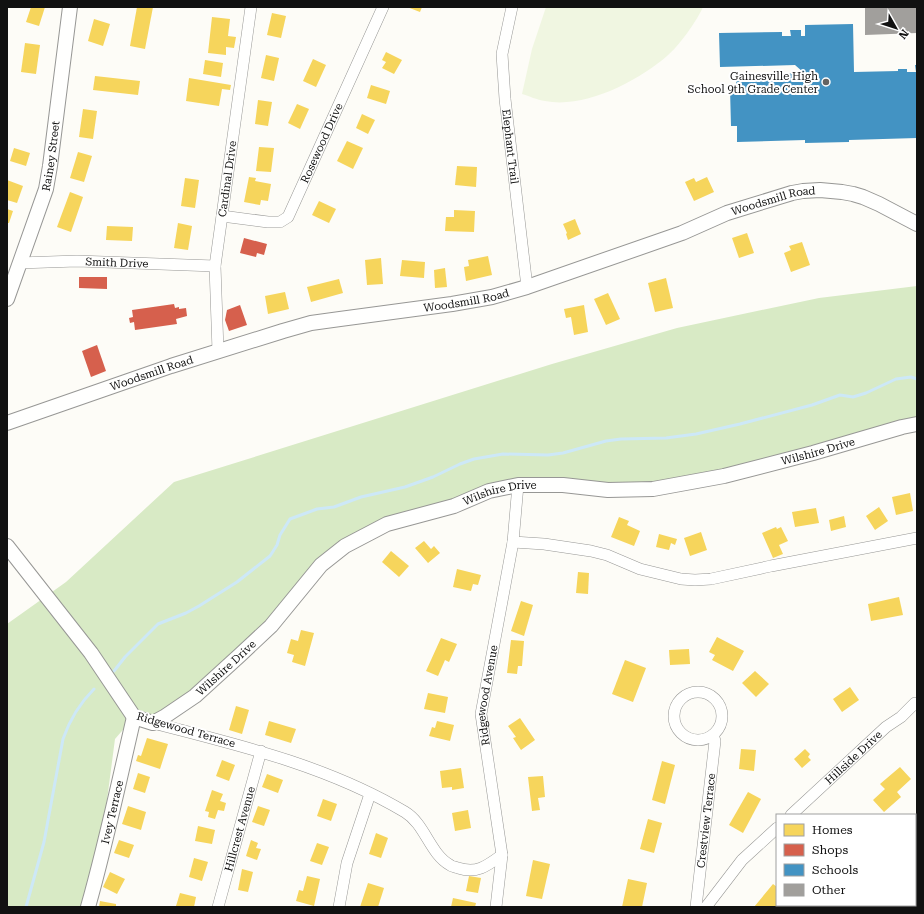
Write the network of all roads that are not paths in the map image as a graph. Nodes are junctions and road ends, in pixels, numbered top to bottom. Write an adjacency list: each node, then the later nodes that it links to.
1 (70, 7): 7 (street, Rainey Street)
2 (251, 7): 5 (street, Cardinal Drive)
3 (383, 7): 5 (street, Rosewood Drive)
4 (512, 7): 9 (street, Elephant Trail)
5 (222, 216): 8 (street, Cardinal Drive)
6 (917, 224): 9 (street, Woodsmill Road)
7 (19, 263): 8 (street, Smith Drive); 10 (street, Rainey Street)
8 (215, 266): 11 (street, Cardinal Drive)
9 (527, 287): 11 (street, Woodsmill Road)
10 (7, 299)
11 (218, 351): 12 (street, Woodsmill Road)
12 (7, 423)
13 (917, 424): 14 (street, Wilshire Drive)
14 (518, 485): 16 (street, Ridgewood Avenue); 20 (street, Wilshire Drive)
15 (917, 538): 16 (street)
16 (513, 542): 26 (street, Ridgewood Avenue)
17 (7, 546): 19 (street, Ridgewood Terrace)
18 (917, 705): 24 (street, Hillside Drive)
19 (134, 717): 20 (street, Ridgewood Terrace); 27 (street, Ivey Terrace)
20 (154, 723): 22 (street, Ridgewood Terrace)
21 (713, 735): 21 (street); 31 (street, Crestview Terrace)
22 (261, 751): 23 (street, Ridgewood Terrace); 28 (street, Hillcrest Avenue)
23 (370, 794): 26 (street, Ridgewood Terrace); 29 (street)
24 (792, 814)
25 (776, 829): 32 (street)
26 (502, 855): 30 (street, Ridgewood Avenue)
27 (88, 907)
28 (218, 907)
29 (339, 907)
30 (496, 907)
31 (696, 907)
32 (706, 907)

